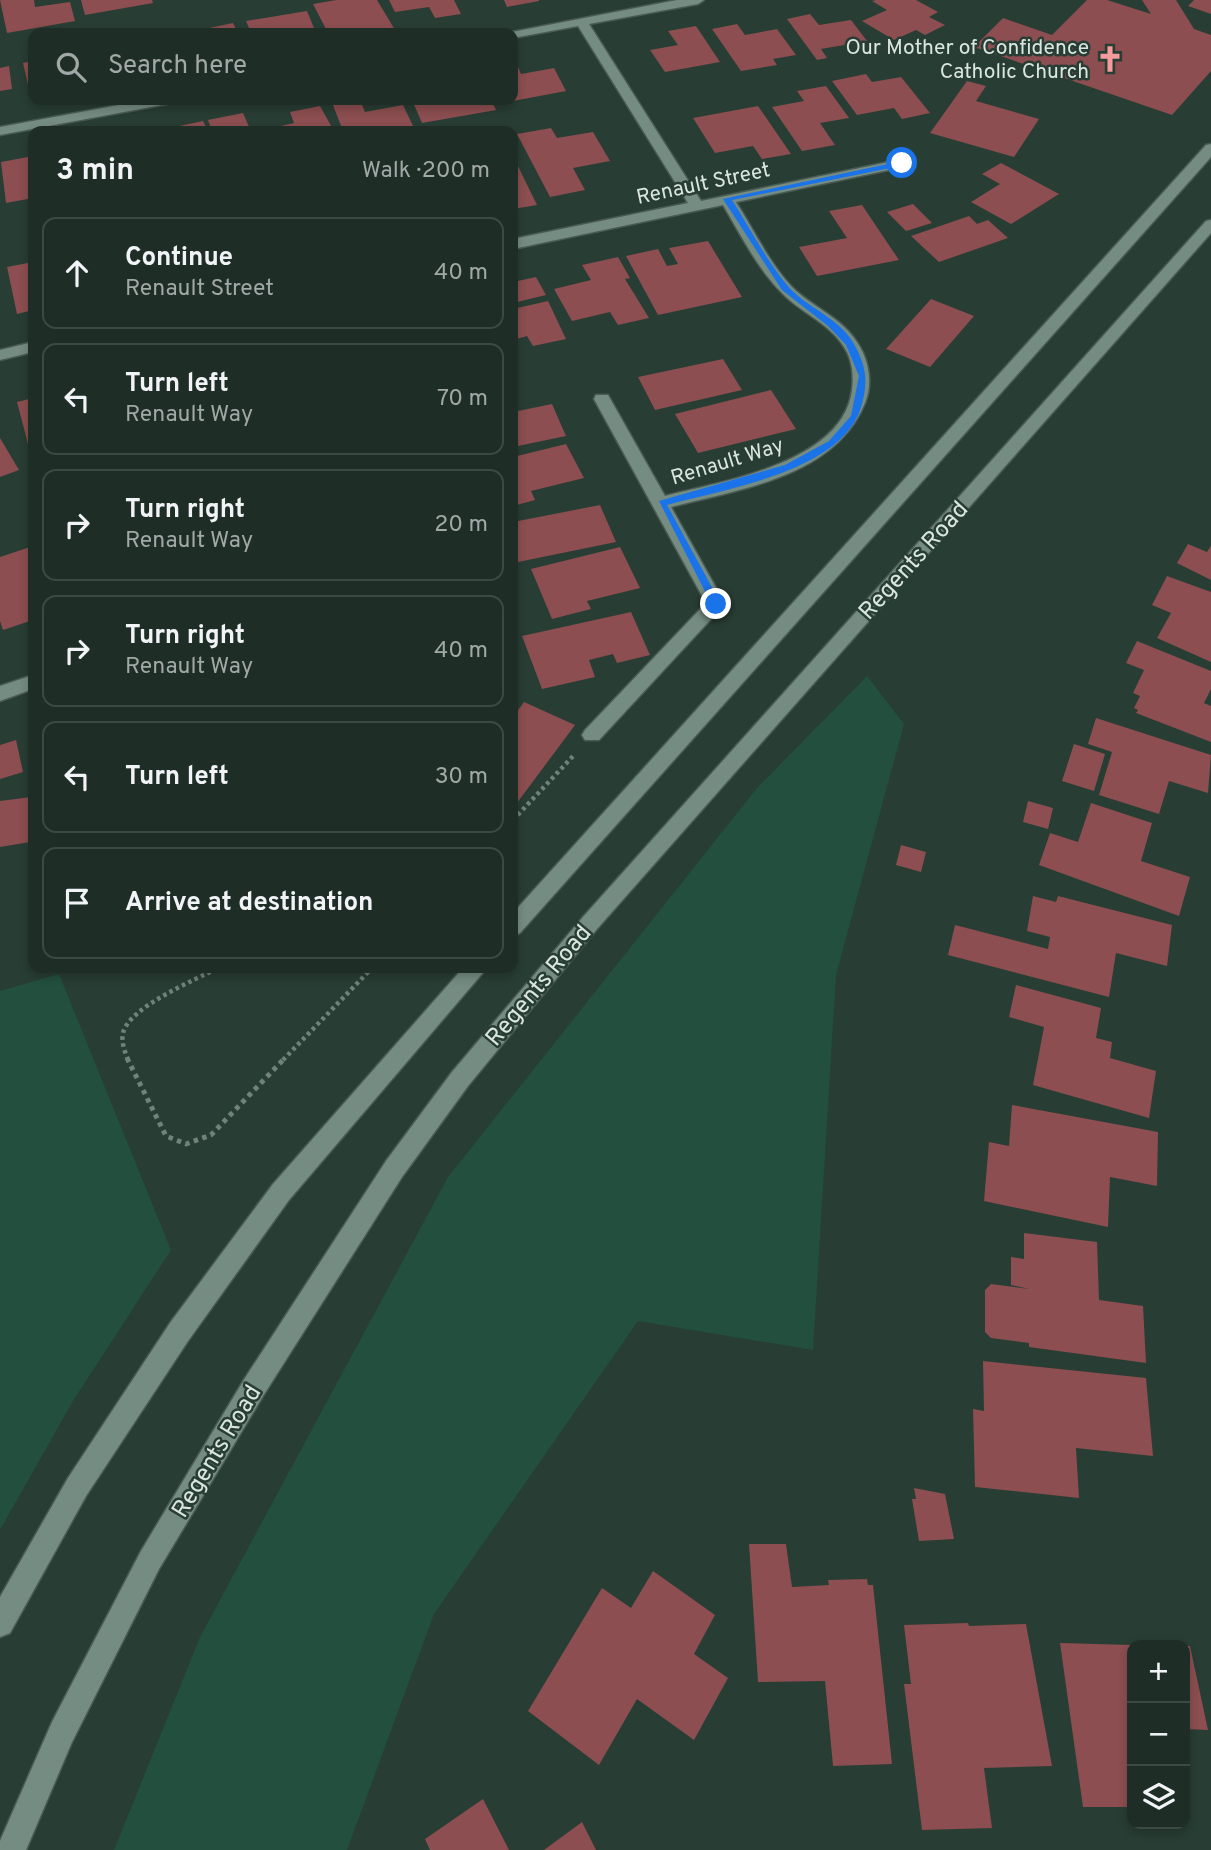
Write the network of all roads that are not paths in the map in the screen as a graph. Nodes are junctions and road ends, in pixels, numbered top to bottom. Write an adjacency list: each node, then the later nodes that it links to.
1 (698, 0): 2 (main road)
2 (581, 22): 3 (main road); 9 (main road)
3 (518, 33)
4 (140, 105): 5 (main road)
5 (0, 131)
6 (1211, 148): 19 (main road)
7 (902, 163): 8 (main road, Renault Street)
8 (727, 199): 9 (main road, Renault Street); 15 (main road, Renault Way)
9 (696, 205): 11 (main road, Renault Street)
10 (1211, 224): 22 (main road, Regents Road)
11 (518, 243)
12 (28, 348): 13 (main road)
13 (0, 355)
14 (602, 399): 15 (main road)
15 (662, 503): 18 (main road)
16 (28, 684): 17 (main road)
17 (0, 694)
18 (592, 735)
19 (518, 921)
20 (472, 973): 21 (main road)
21 (0, 1623)
22 (11, 1850)

